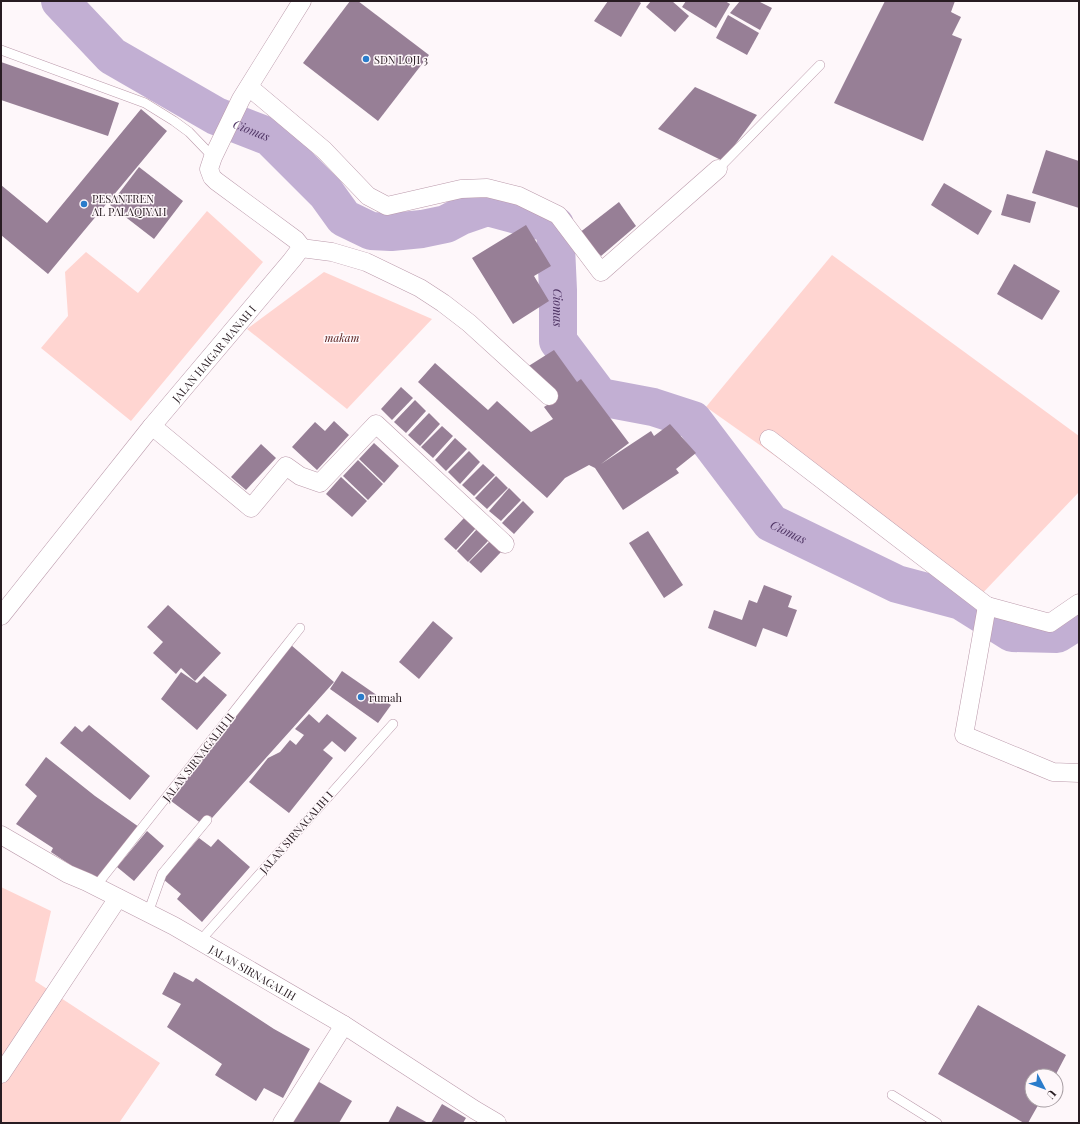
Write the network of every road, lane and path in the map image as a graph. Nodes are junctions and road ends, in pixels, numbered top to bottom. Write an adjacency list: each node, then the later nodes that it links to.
1 (302, 1): 4 (street)
2 (1, 50): 5 (lane)
3 (820, 66): 6 (lane)
4 (245, 93): 5 (street); 6 (street)
5 (216, 151): 7 (street)
6 (718, 169)
7 (301, 248): 8 (street); 9 (street, JALAN HAIGAR MANAH I)
8 (549, 396)
9 (152, 426): 11 (street); 14 (street, JALAN HAIGAR MANAH I)
10 (769, 439): 13 (street)
11 (505, 544)
12 (1079, 603): 13 (street)
13 (987, 606): 17 (street)
14 (1, 616)
15 (300, 628): 20 (lane, JALAN SIRNAGALIH II)
16 (393, 724): 23 (lane, JALAN SIRNAGALIH I)
17 (1079, 773)
18 (207, 820): 22 (lane)
19 (1, 835): 20 (street, JALAN SIRNAGALIH)
20 (96, 886): 21 (street, JALAN SIRNAGALIH)
21 (118, 898): 22 (street, JALAN SIRNAGALIH); 25 (street)
22 (148, 913): 23 (street, JALAN SIRNAGALIH)
23 (200, 941): 24 (street, JALAN SIRNAGALIH)
24 (344, 1025): 27 (street, JALAN SIRNAGALIH); 28 (street)
25 (1, 1074)
26 (892, 1095): 30 (lane)
27 (471, 1116): 29 (street, JALAN SIRNAGALIH)
28 (282, 1123)
29 (497, 1123)
30 (937, 1123)

